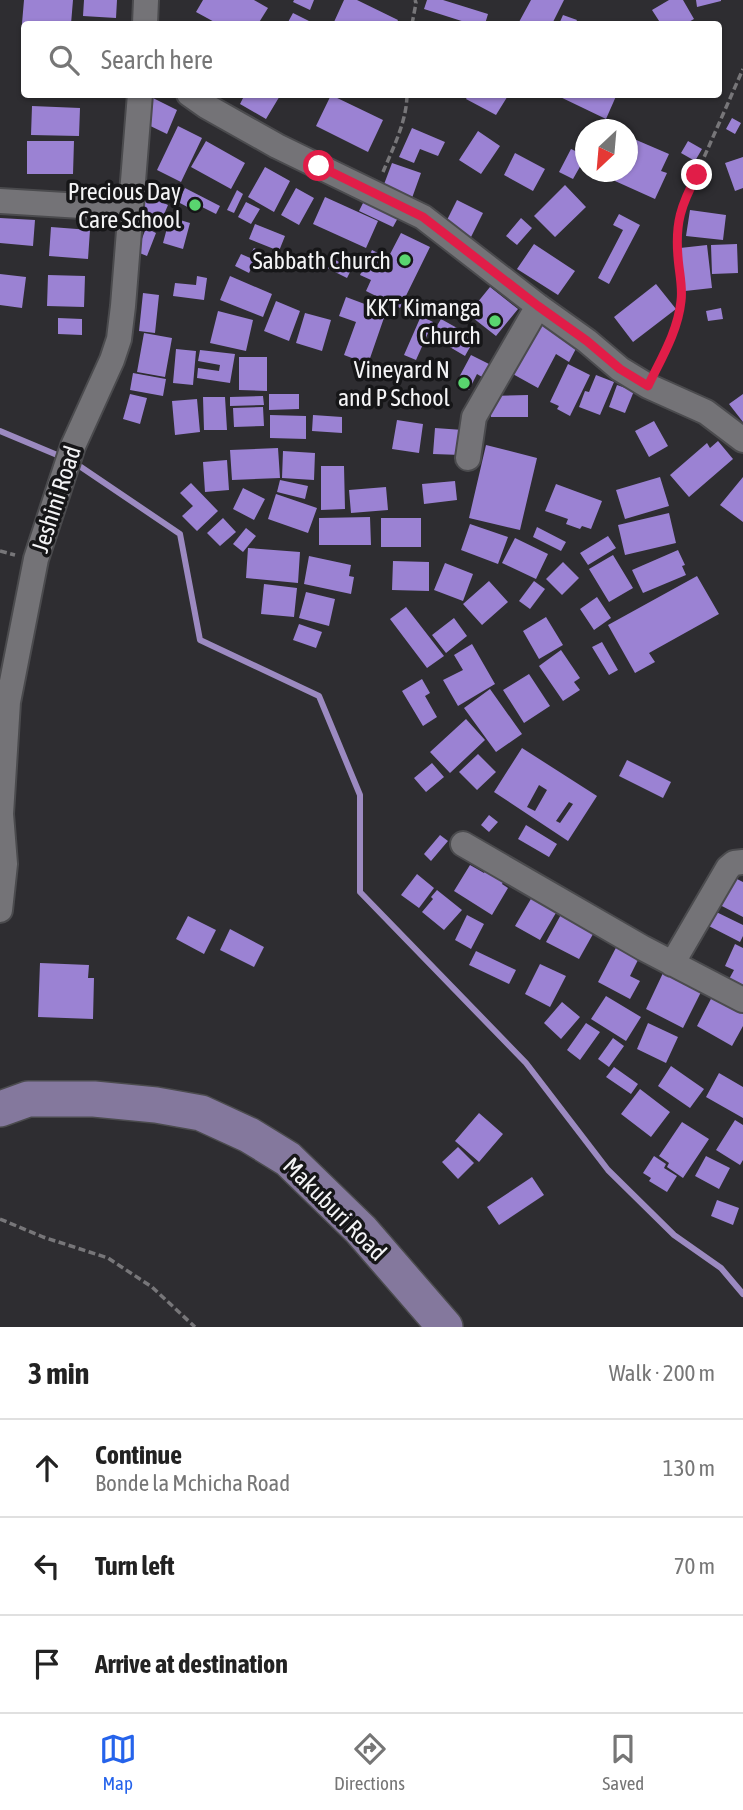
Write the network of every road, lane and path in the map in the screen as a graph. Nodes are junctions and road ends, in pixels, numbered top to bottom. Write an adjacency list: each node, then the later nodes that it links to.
1 (146, 0): 3 (street)
2 (415, 0): 4 (path)
3 (145, 21)
4 (413, 21)
5 (743, 69): 13 (path)
6 (140, 98): 11 (street, Jeshini Road)
7 (194, 98): 9 (street)
8 (407, 98): 9 (path)
9 (373, 192): 12 (street)
10 (0, 201): 11 (street)
11 (130, 209): 18 (street, Jeshini Road)
12 (538, 306): 13 (street); 15 (street)
13 (648, 386): 14 (street)
14 (743, 440)
15 (468, 458)
16 (463, 844): 19 (street)
17 (743, 862): 19 (street)
18 (0, 910)
19 (672, 964): 20 (street)
20 (743, 1000)
21 (0, 1109): 24 (street, Makuburi Road)
22 (0, 1219): 23 (path)
23 (195, 1327)
24 (444, 1327)

